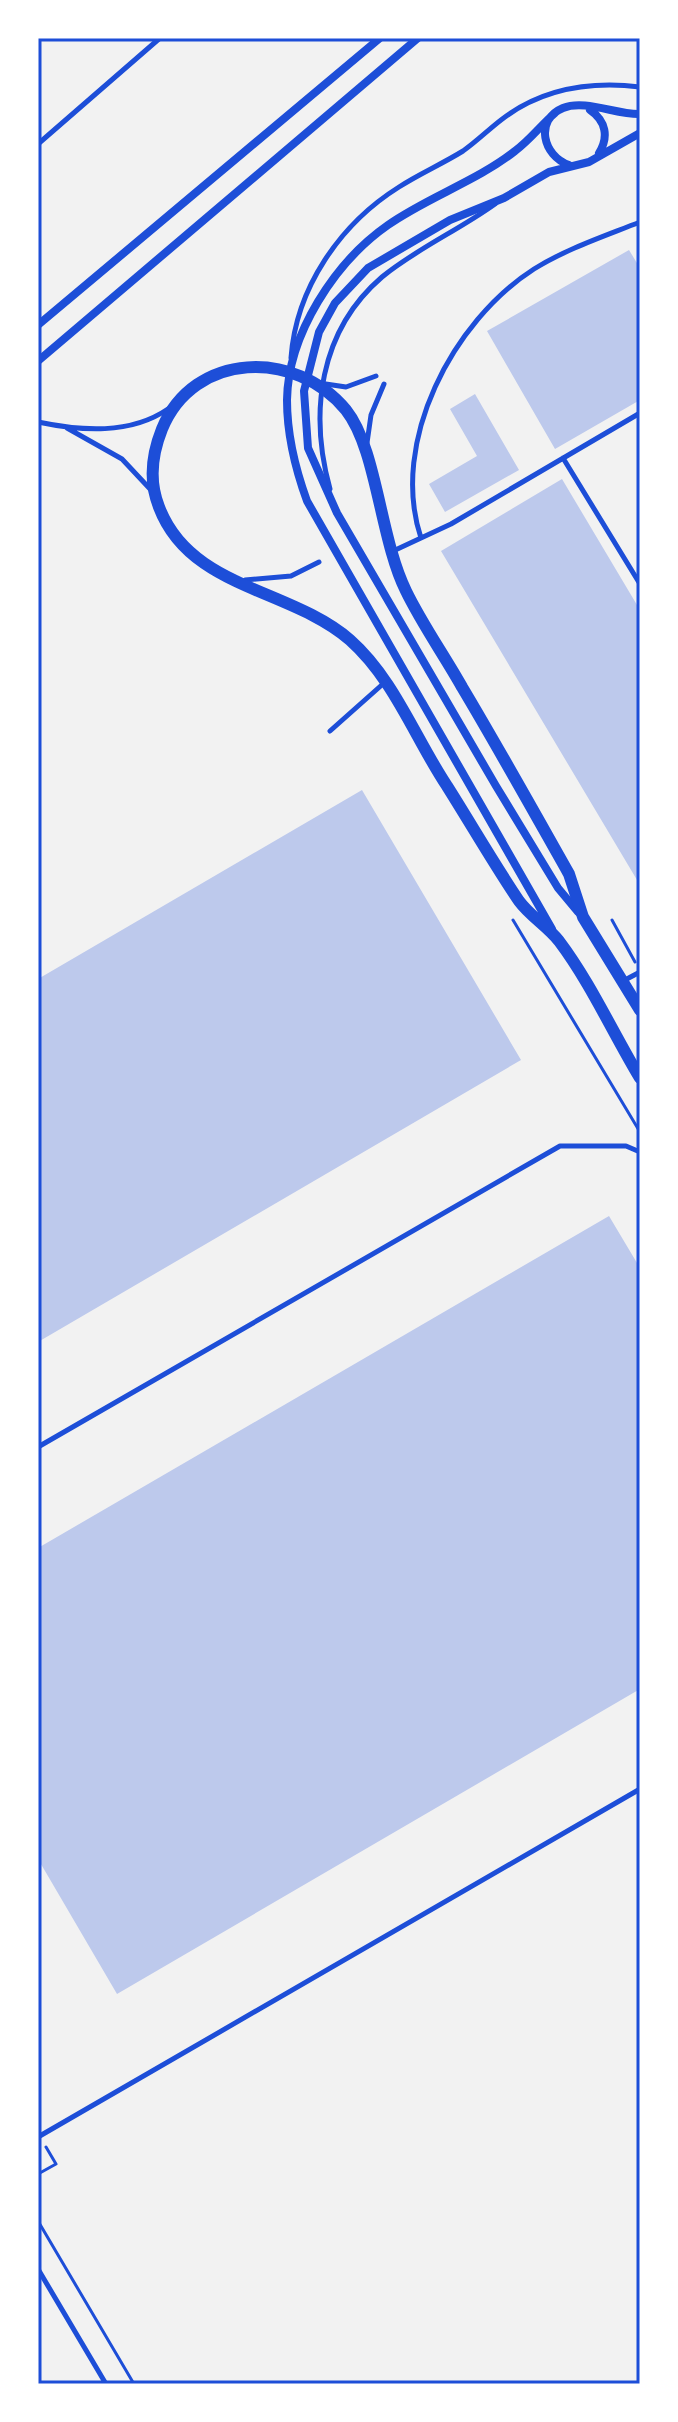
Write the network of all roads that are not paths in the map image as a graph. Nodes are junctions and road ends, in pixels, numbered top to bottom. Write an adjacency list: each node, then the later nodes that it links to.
1 (160, 38): 9 (lane)
2 (380, 38): 14 (street)
3 (418, 38): 15 (street)
4 (640, 87): 17 (lane)
5 (581, 106): 6 (street); 7 (street); 10 (street)
6 (555, 113): 11 (street); 17 (street)
7 (640, 114)
8 (640, 133): 10 (street)
9 (38, 144)
10 (596, 157): 11 (street)
11 (570, 165): 12 (street)
12 (504, 198): 27 (lane); 27 (street)
13 (640, 222): 28 (lane)
14 (38, 325)
15 (38, 361)
16 (376, 376): 18 (lane)
17 (289, 378): 36 (street)
18 (314, 382): 20 (street); 24 (street)
19 (384, 384): 24 (lane)
20 (176, 404): 23 (lane); 26 (street)
21 (640, 413): 25 (lane)
22 (38, 422): 23 (lane)
23 (66, 428): 26 (lane)
24 (367, 456): 29 (street)
25 (563, 458): 28 (lane); 32 (lane)
26 (155, 496): 31 (street)
27 (337, 513): 35 (street)
28 (421, 538): 29 (lane)
29 (390, 552): 35 (street)
30 (319, 562): 31 (lane)
31 (225, 577): 33 (street)
32 (640, 584)
33 (385, 682): 34 (lane); 36 (street)
34 (330, 731)
35 (583, 917): 38 (street)
36 (558, 940): 40 (street)
37 (640, 971): 38 (lane)
38 (622, 981): 39 (street)
39 (640, 1010)
40 (640, 1078)
41 (640, 1152): 42 (lane)
42 (38, 1447)
43 (640, 1789): 44 (lane)
44 (39, 2136)
45 (38, 2269): 46 (lane)
46 (106, 2384)

